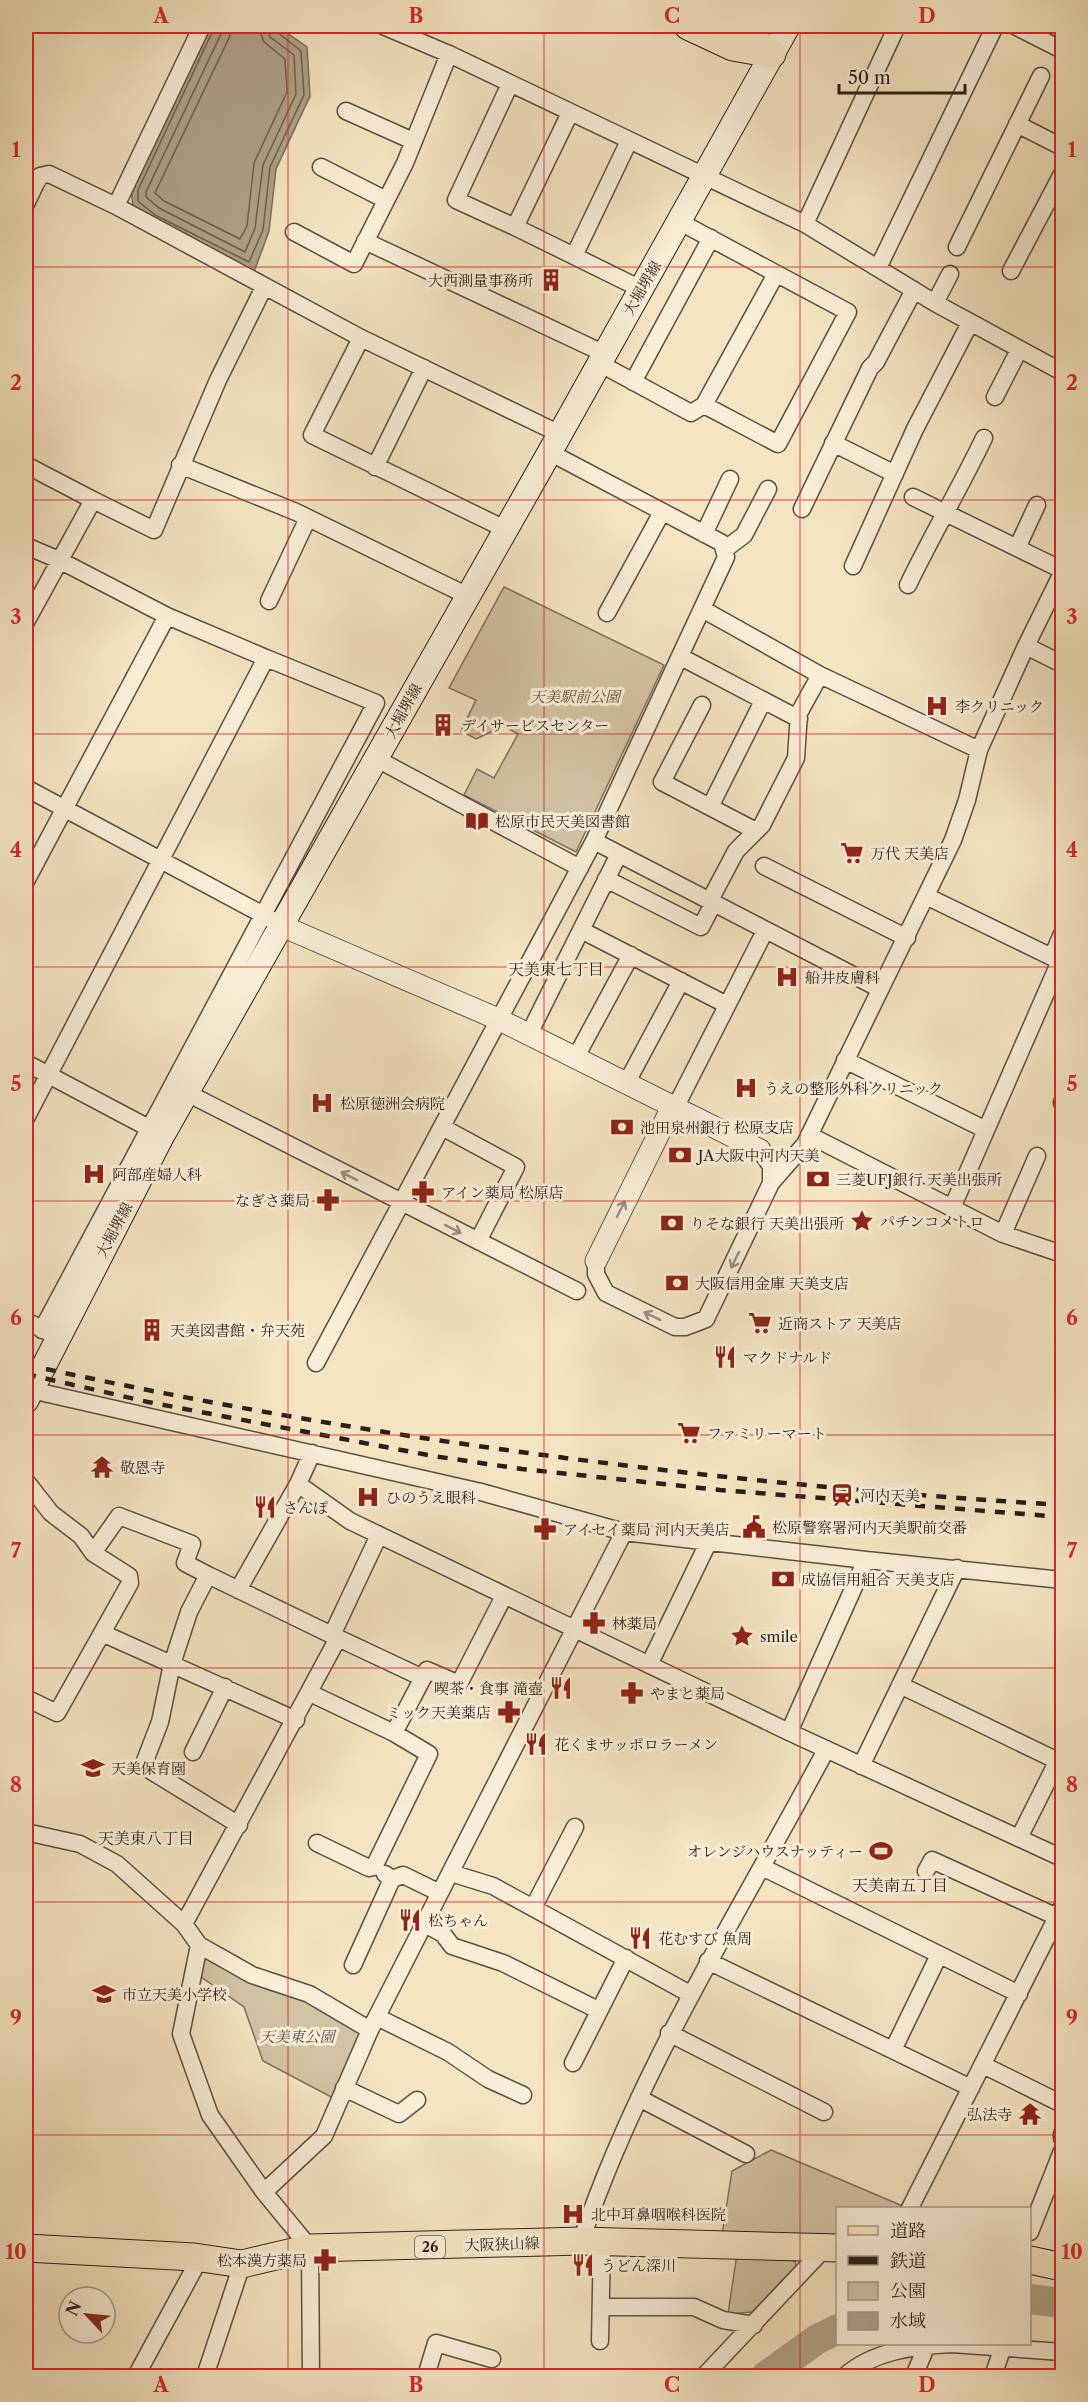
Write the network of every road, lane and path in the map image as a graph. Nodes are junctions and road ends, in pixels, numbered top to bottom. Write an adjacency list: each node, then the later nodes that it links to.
1 (202, 26): 26 (street)
2 (383, 26): 10 (street)
3 (688, 26): 11 (main road)
4 (736, 26): 11 (main road)
5 (788, 26): 11 (main road, 大堀堺線)
6 (897, 26): 28 (street)
7 (995, 26): 35 (street)
8 (1015, 26): 9 (street)
9 (1062, 50)
10 (449, 54): 13 (street); 17 (street)
11 (772, 54): 22 (main road, 大堀堺線)
12 (1041, 76): 16 (street)
13 (510, 84): 15 (street); 29 (street)
14 (346, 111): 17 (street)
15 (570, 113): 18 (street); 29 (street)
16 (1017, 124): 19 (street); 33 (street)
17 (414, 141): 24 (street)
18 (629, 141): 22 (street); 34 (street)
19 (1062, 147)
20 (321, 167): 24 (street)
21 (1062, 174): 36 (street)
22 (705, 177): 27 (main road, 大堀堺線); 28 (street)
23 (30, 182): 25 (street); 26 (street)
24 (386, 200): 32 (street)
25 (26, 204)
26 (116, 206): 39 (street)
27 (680, 222): 31 (street); 40 (main road, 大堀堺線)
28 (805, 224): 35 (street)
29 (515, 227): 34 (street)
30 (294, 232): 32 (street)
31 (711, 238): 37 (street); 49 (street)
32 (365, 241): 46 (street)
33 (957, 247)
34 (574, 256): 40 (street)
35 (878, 268): 41 (street)
36 (1011, 271)
37 (776, 274): 51 (street); 51 (street)
38 (950, 274): 42 (street)
39 (264, 287): 44 (street); 56 (street)
40 (641, 290): 46 (main road, 大堀堺線)
41 (914, 290): 42 (street); 54 (street)
42 (935, 303): 43 (street)
43 (970, 323): 45 (street); 58 (street)
44 (361, 338): 47 (street); 57 (street)
45 (1019, 350): 48 (street); 50 (street)
46 (600, 358): 49 (street); 53 (main road, 大堀堺線)
47 (424, 368): 53 (street); 57 (street)
48 (1062, 372)
49 (633, 382): 51 (street)
50 (995, 397)
51 (704, 405)
52 (984, 438): 66 (street)
53 (554, 443): 65 (street); 68 (main road, 大堀堺線)
54 (833, 443): 58 (street); 64 (street)
55 (26, 465): 62 (street)
56 (180, 465): 62 (street); 67 (street)
57 (375, 467): 68 (street)
58 (895, 474): 74 (street)
59 (730, 479): 69 (street)
60 (768, 489): 72 (street)
61 (914, 497): 66 (street)
62 (93, 500): 73 (street)
63 (1037, 505): 71 (street)
64 (802, 509)
65 (662, 512): 69 (street); 80 (street)
66 (946, 512): 71 (street); 76 (street)
67 (308, 518): 77 (street); 78 (street)
68 (505, 529): 77 (main road, 大堀堺線)
69 (704, 534): 72 (street)
70 (26, 546): 73 (street)
71 (1017, 548): 75 (street)
72 (724, 550): 79 (street)
73 (59, 560): 81 (street); 82 (street)
74 (853, 566)
75 (1062, 571): 83 (street)
76 (908, 585)
77 (468, 596): 92 (main road, 大堀堺線)
78 (269, 601)
79 (704, 610): 84 (street); 87 (street)
80 (607, 613)
81 (166, 616): 85 (street); 95 (street)
82 (26, 622)
83 (1026, 646): 86 (street); 91 (street)
84 (681, 657): 88 (street); 97 (street)
85 (266, 658): 99 (street); 106 (street)
86 (1062, 664)
87 (820, 675): 90 (street); 91 (street)
88 (763, 700): 90 (street); 94 (street)
89 (702, 705): 94 (street)
90 (799, 719): 96 (street)
91 (979, 750): 104 (street)
92 (377, 759): 101 (street); 106 (main road, 大堀堺線)
93 (26, 788): 95 (street)
94 (710, 807): 96 (street)
95 (63, 808): 99 (street); 103 (street)
96 (756, 831): 105 (street)
97 (594, 841): 98 (street); 101 (street)
98 (619, 854): 102 (street); 105 (street)
99 (162, 860): 106 (street); 121 (street)
100 (764, 866): 110 (street)
101 (580, 868): 116 (street)
102 (606, 879): 105 (street); 107 (street)
103 (26, 881)
104 (926, 896): 110 (street); 112 (street)
105 (711, 903): 108 (street)
106 (272, 919): 116 (street); 123 (main road, 大堀堺線); 128 (street)
107 (581, 930): 111 (street); 117 (street)
108 (765, 931): 114 (street); 115 (street)
109 (1062, 934): 112 (street)
110 (907, 938): 114 (street)
111 (631, 956): 113 (street); 118 (street)
112 (1058, 960): 127 (street)
113 (681, 981): 115 (street); 122 (street)
114 (880, 989): 119 (street)
115 (727, 1005): 124 (street)
116 (500, 1020): 117 (street); 126 (street)
117 (529, 1034): 118 (street)
118 (576, 1057): 122 (street)
119 (845, 1060): 127 (street); 129 (street)
120 (26, 1063): 121 (street)
121 (48, 1075): 125 (street); 128 (street)
122 (627, 1082): 124 (street)
123 (187, 1093): 128 (main road, 大堀堺線); 134 (street, one-way to 123)
124 (675, 1106): 130 (street); 139 (street, one-way to 124)
125 (26, 1118)
126 (442, 1127): 134 (street); 137 (street)
127 (986, 1130): 135 (street)
128 (156, 1132): 142 (main road, 大堀堺線)
129 (809, 1135): 131 (street); 135 (street)
130 (760, 1150): 131 (street); 133 (street)
131 (796, 1154): 133 (street)
132 (1036, 1155): 136 (street)
133 (771, 1183): 139 (street, one-way to 139)
134 (401, 1202): 137 (street, one-way to 137); 143 (street)
135 (952, 1208): 136 (street)
136 (1003, 1234): 138 (street)
137 (478, 1241): 140 (street)
138 (1062, 1254)
139 (596, 1262)
140 (577, 1292)
141 (26, 1321): 142 (street)
142 (50, 1333): 144 (main road, 大堀堺線)
143 (316, 1363)
144 (28, 1395): 145 (street)
145 (312, 1453): 147 (street); 148 (street)
146 (26, 1481): 151 (street)
147 (298, 1484): 149 (street); 156 (street)
148 (624, 1532): 150 (street); 158 (street)
149 (379, 1536): 157 (street); 160 (street)
150 (709, 1541): 152 (street); 162 (street)
151 (93, 1553): 154 (street); 159 (street)
152 (866, 1560): 153 (street); 169 (street)
153 (957, 1568): 155 (street); 164 (street)
154 (208, 1575): 156 (street); 161 (street)
155 (1062, 1580)
156 (238, 1590): 160 (street)
157 (504, 1596): 158 (street); 163 (street)
158 (574, 1629): 162 (street); 184 (street)
159 (102, 1633): 161 (street); 167 (street)
160 (335, 1636): 163 (street); 166 (street)
161 (171, 1664): 165 (street); 175 (street)
162 (649, 1665): 169 (street)
163 (423, 1678): 170 (street)
164 (900, 1685): 173 (street); 174 (street)
165 (225, 1688): 168 (street); 172 (street)
166 (310, 1693): 168 (street); 170 (street)
167 (26, 1698)
168 (296, 1720): 175 (street)
169 (789, 1732): 171 (street)
170 (394, 1733): 181 (street)
171 (826, 1749): 174 (street); 182 (street)
172 (194, 1752)
173 (1060, 1762): 178 (street)
174 (861, 1766): 178 (street)
175 (239, 1825): 189 (street)
176 (575, 1827): 187 (street)
177 (26, 1832): 189 (street)
178 (1019, 1838): 180 (street)
179 (317, 1843): 181 (street)
180 (1062, 1858)
181 (374, 1867): 185 (street)
182 (764, 1868): 192 (street); 194 (street)
183 (926, 1871): 188 (street)
184 (451, 1873): 186 (street); 187 (street)
185 (392, 1879): 186 (street); 195 (street)
186 (440, 1893): 190 (street)
187 (533, 1908): 193 (street)
188 (1060, 1912): 197 (street)
189 (184, 1924): 191 (street)
190 (425, 1924): 198 (street); 199 (street)
191 (199, 1945): 199 (street); 214 (street)
192 (939, 1955): 197 (street); 201 (street)
193 (626, 1959): 196 (street); 198 (street)
194 (708, 1961): 196 (street); 201 (street)
195 (353, 1965)
196 (690, 1994): 200 (street)
197 (1019, 1994): 203 (street)
198 (598, 2010): 202 (street)
199 (374, 2024): 204 (street); 206 (street)
200 (669, 2033): 207 (street); 210 (street)
201 (893, 2050): 205 (street)
202 (573, 2062)
203 (983, 2066): 205 (street); 209 (street)
204 (344, 2088): 208 (street); 214 (street)
205 (972, 2088): 215 (street)
206 (524, 2095)
207 (639, 2098): 212 (street); 217 (street)
208 (417, 2100)
209 (1062, 2104)
210 (824, 2112)
211 (1062, 2151): 213 (street)
212 (746, 2154)
213 (1059, 2168): 216 (street)
214 (264, 2192): 219 (street)
215 (911, 2207)
216 (1031, 2228)
217 (591, 2241): 219 (main road, 大阪狭山線 / 26); 220 (main road, 大阪狭山線 / 26); 225 (street)
218 (26, 2248): 221 (main road, 大阪狭山線 / 26)
219 (310, 2248): 223 (main road, 大阪狭山線 / 26); 235 (street)
220 (831, 2249): 226 (street)
221 (201, 2258): 223 (main road, 大阪狭山線 / 26); 233 (street)
222 (1031, 2260): 224 (main road)
223 (242, 2264): 234 (street)
224 (1062, 2267)
225 (601, 2307): 226 (street); 227 (street)
226 (754, 2325): 237 (street)
227 (600, 2342)
228 (927, 2345): 238 (street); 239 (street)
229 (986, 2345): 230 (street)
230 (1004, 2346): 231 (street); 240 (street)
231 (1062, 2352)
232 (492, 2358): 236 (street)
233 (136, 2376)
234 (205, 2376)
235 (311, 2376)
236 (426, 2376)
237 (704, 2376)
238 (845, 2376)
239 (914, 2376)
240 (993, 2376)

